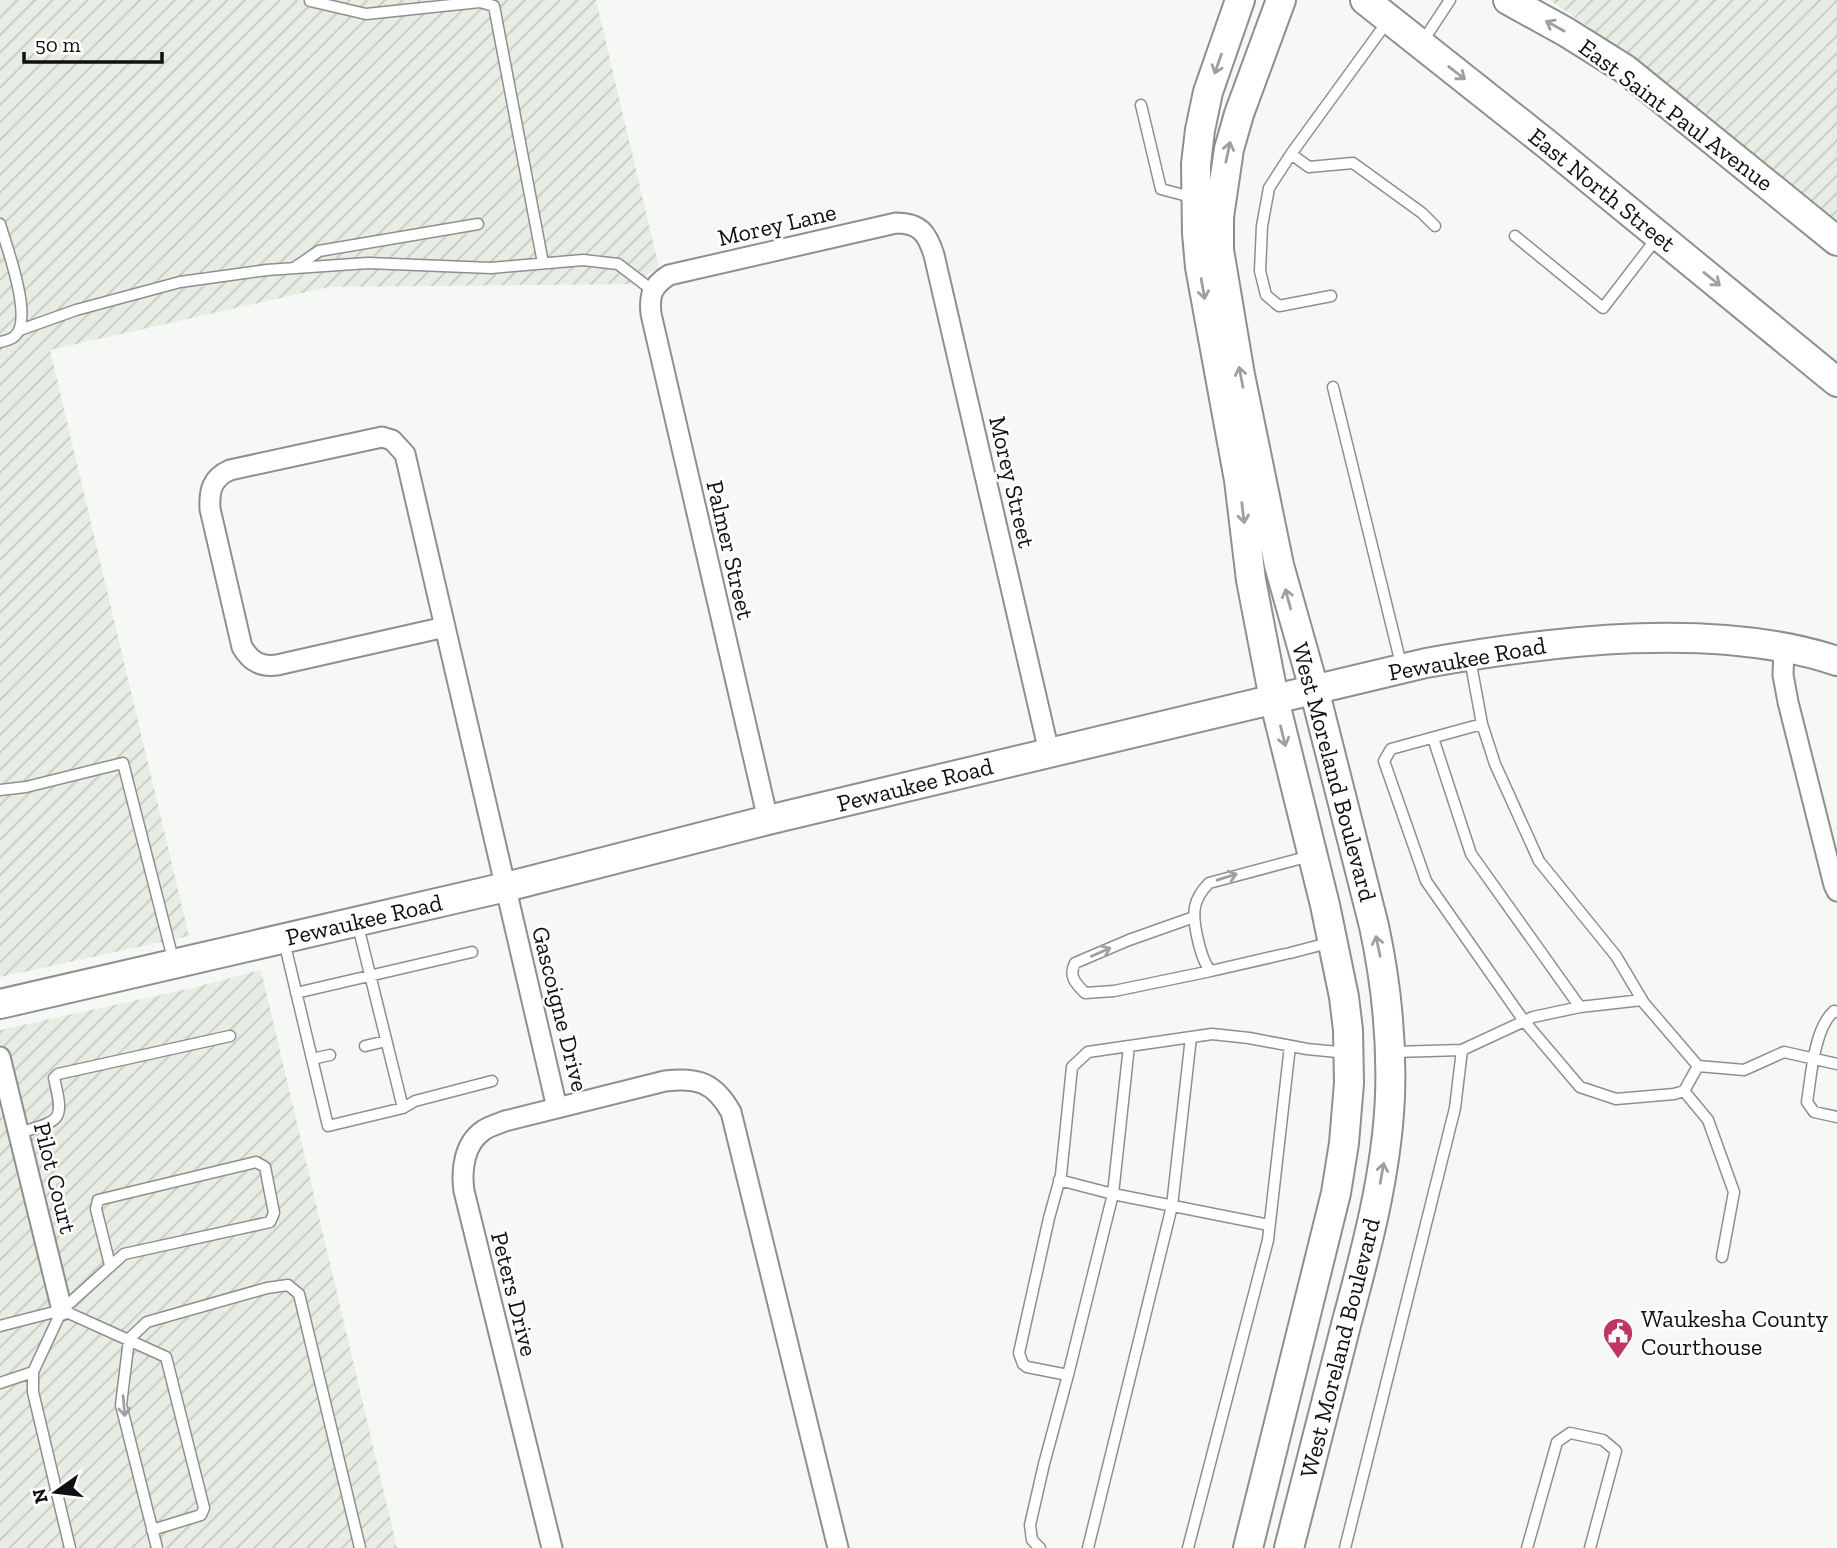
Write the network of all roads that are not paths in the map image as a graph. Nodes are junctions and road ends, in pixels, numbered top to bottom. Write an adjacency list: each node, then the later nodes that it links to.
1 (1240, 0): 11 (street, West Moreland Boulevard, one-way to 11)
2 (1281, 0): 32 (street, West Moreland Boulevard, one-way to 2)
3 (1365, 0): 7 (street, East North Street)
4 (1450, 0): 8 (lane)
5 (1508, 0): 18 (street, East Saint Paul Avenue, one-way to 5)
6 (310, 1): 19 (lane)
7 (1389, 19): 8 (street, East North Street); 10 (lane)
8 (1421, 44): 17 (street, East North Street, one-way to 17)
9 (1141, 105): 11 (lane)
10 (1291, 154): 15 (lane); 22 (lane)
11 (1195, 198): 33 (street, West Moreland Boulevard, one-way to 33)
12 (0, 224): 23 (lane)
13 (478, 224): 20 (lane)
14 (919, 226): 21 (street, Morey Lane); 36 (street, Morey Street)
15 (1434, 226)
16 (1515, 236): 17 (lane)
17 (1659, 236): 25 (street, East North Street, one-way to 25)
18 (1837, 241)
19 (543, 264): 20 (lane); 21 (lane)
20 (293, 268): 23 (lane)
21 (652, 290): 38 (street, Palmer Street)
22 (1331, 296)
23 (20, 330): 24 (lane)
24 (0, 342)
25 (1837, 382)
26 (1333, 387): 31 (lane)
27 (446, 627): 27 (street, Gascoigne Drive); 41 (street, Gascoigne Drive)
28 (1784, 648): 29 (street, Pewaukee Road); 30 (street, Pewaukee Road); 42 (street)
29 (1469, 655): 31 (street, Pewaukee Road); 34 (lane)
30 (1837, 661)
31 (1402, 669): 32 (street, Pewaukee Road)
32 (1314, 688): 33 (street, Pewaukee Road); 39 (street, West Moreland Boulevard)
33 (1274, 699): 36 (street, Pewaukee Road); 40 (street, West Moreland Boulevard, one-way to 40)
34 (1482, 724): 35 (lane); 52 (lane)
35 (1433, 738): 54 (lane); 56 (lane)
36 (1049, 752): 38 (street, Pewaukee Road)
37 (0, 790): 48 (lane)
38 (768, 820): 41 (street, Pewaukee Road)
39 (1349, 827): 40 (street); 64 (street, West Moreland Boulevard, one-way to 39)
40 (1310, 845): 43 (lane, one-way to 40); 46 (street, West Moreland Boulevard)
41 (506, 887): 44 (street, Pewaukee Road); 75 (street, Gascoigne Drive)
42 (1837, 891)
43 (1194, 917): 49 (lane); 49 (lane, one-way to 43)
44 (357, 922): 45 (street, Pewaukee Road); 50 (lane)
45 (283, 939): 48 (street, Pewaukee Road); 51 (lane)
46 (1332, 942): 49 (lane); 65 (street, West Moreland Boulevard)
47 (472, 952): 50 (lane)
48 (174, 964): 53 (street, Pewaukee Road)
49 (1211, 971)
50 (370, 976): 51 (lane); 59 (lane)
51 (296, 993): 68 (lane)
52 (1643, 1000): 54 (lane); 71 (lane)
53 (0, 1004)
54 (1580, 1007): 56 (lane)
55 (1837, 1012): 69 (lane)
56 (1524, 1021): 63 (lane); 73 (lane)
57 (230, 1036): 77 (lane)
58 (1191, 1037): 60 (lane); 62 (lane); 80 (lane)
59 (386, 1041): 61 (lane); 74 (lane)
60 (1290, 1045): 65 (lane); 81 (lane)
61 (365, 1046)
62 (1129, 1046): 78 (lane); 79 (lane)
63 (1462, 1050): 64 (lane); 101 (lane)
64 (1390, 1052): 65 (street); 100 (street, West Moreland Boulevard, one-way to 64)
65 (1348, 1053): 99 (street, West Moreland Boulevard)
66 (330, 1055): 68 (lane)
67 (0, 1057): 77 (street, Pilot Court)
68 (312, 1059): 74 (lane)
69 (1813, 1059): 70 (lane); 71 (lane); 76 (lane)
70 (1837, 1064)
71 (1698, 1066): 73 (lane)
72 (492, 1081): 74 (lane)
73 (1684, 1091): 82 (lane)
74 (403, 1108)
75 (557, 1108): 94 (street, Peters Drive); 95 (street, Gascoigne Drive)
76 (1837, 1118)
77 (19, 1133): 84 (street, Pilot Court)
78 (1059, 1180): 79 (lane); 88 (lane)
79 (1113, 1194): 80 (lane); 88 (lane)
80 (1172, 1206): 81 (lane); 97 (lane)
81 (1269, 1225): 98 (lane)
82 (1722, 1257)
83 (110, 1265): 83 (lane); 84 (lane)
84 (62, 1310): 85 (lane); 86 (lane); 87 (lane)
85 (0, 1326)
86 (129, 1339): 90 (lane, one-way to 90); 90 (lane); 93 (lane)
87 (33, 1372): 89 (lane); 91 (lane)
88 (1068, 1375): 96 (lane)
89 (0, 1383)
90 (152, 1530): 92 (lane)
91 (70, 1548)
92 (157, 1548)
93 (360, 1548)
94 (552, 1548)
95 (838, 1548)
96 (1040, 1548)
97 (1088, 1548)
98 (1188, 1548)
99 (1248, 1548)
100 (1289, 1548)
101 (1345, 1548)
102 (1527, 1548): 103 (lane)
103 (1591, 1548)

